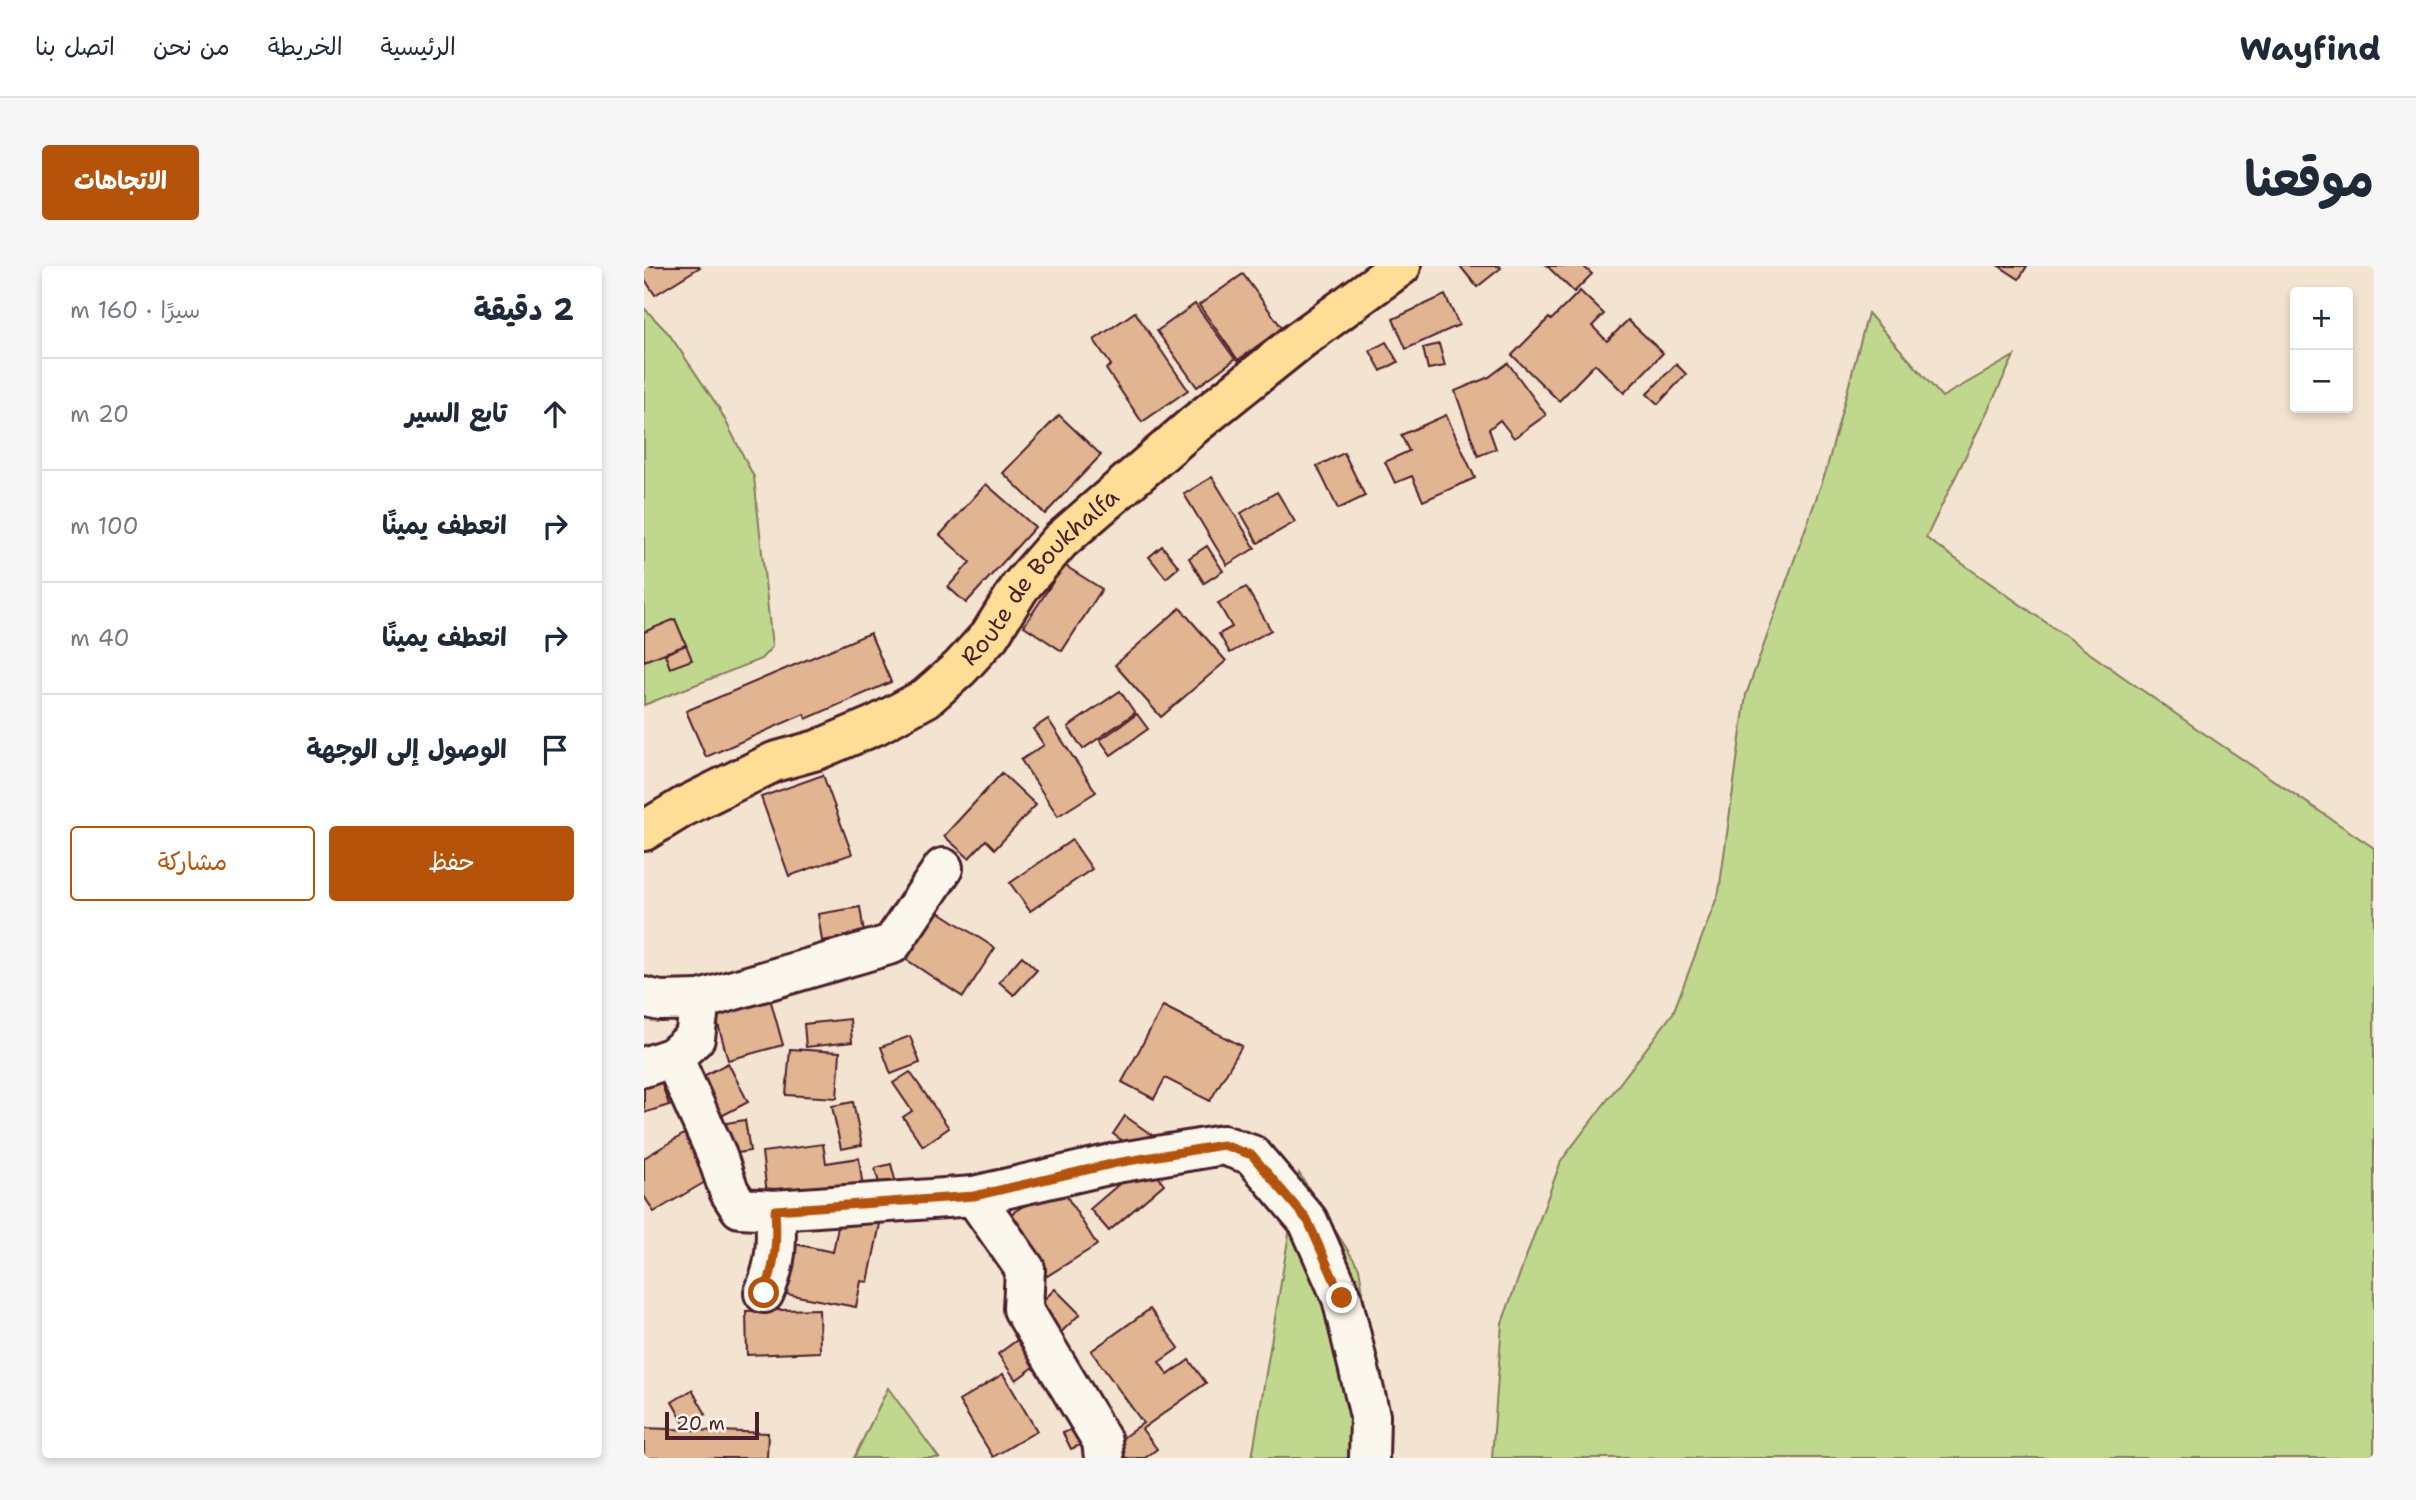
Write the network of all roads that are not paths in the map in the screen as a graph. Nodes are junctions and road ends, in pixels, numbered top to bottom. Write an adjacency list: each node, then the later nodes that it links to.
1 (1401, 266): 2 (main road, Route de Boukhalfa)
2 (644, 831)
3 (943, 868): 5 (street)
4 (644, 997): 5 (street)
5 (700, 1000): 6 (street)
6 (658, 1062): 8 (street)
7 (974, 1196): 8 (street); 10 (street); 11 (street)
8 (775, 1210): 9 (street)
9 (764, 1293)
10 (1104, 1458)
11 (1369, 1458)

